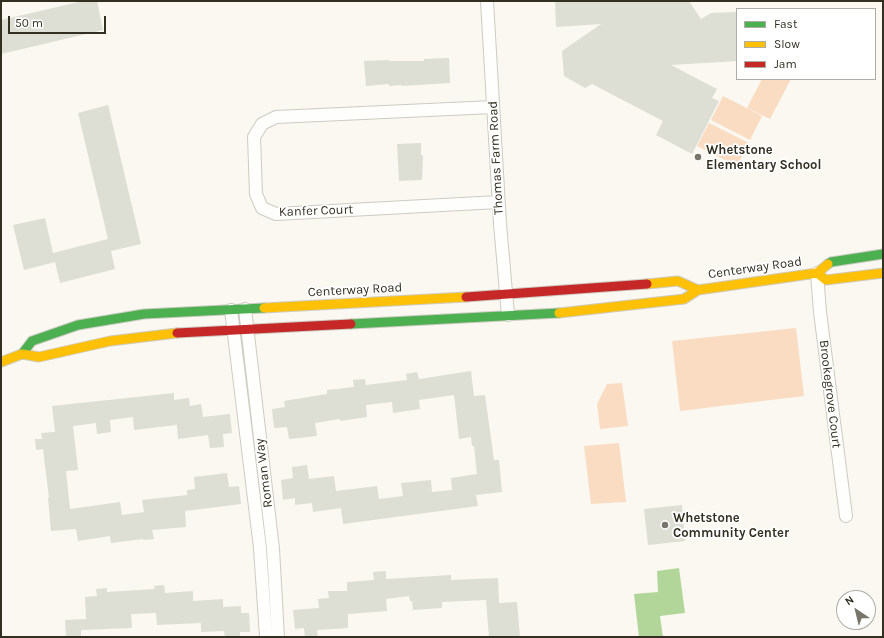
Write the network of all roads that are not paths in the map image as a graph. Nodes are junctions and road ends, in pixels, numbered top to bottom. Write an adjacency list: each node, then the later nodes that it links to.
1 (487, 1): 2 (street, Thomas Farm Road)
2 (493, 107): 3 (street, Thomas Farm Road); 3 (street, Kanfer Court)
3 (498, 202): 8 (street, Thomas Farm Road)
4 (883, 254): 6 (street, Centerway Road)
5 (883, 272): 6 (street, Centerway Road)
6 (817, 273): 7 (street, Centerway Road); 16 (street, Brookegrove Court)
7 (698, 290): 8 (street, Centerway Road); 11 (street, Centerway Road)
8 (506, 295): 9 (street, Centerway Road); 11 (street, Thomas Farm Road)
9 (245, 309): 10 (street, Centerway Road); 12 (street, Roman Way)
10 (232, 310): 13 (street, Roman Way); 14 (street, Centerway Road)
11 (508, 315): 12 (street, Centerway Road)
12 (247, 329): 13 (street, Centerway Road); 18 (street, Roman Way)
13 (234, 330): 14 (street, Centerway Road); 17 (street, Roman Way)
14 (22, 354): 15 (street, Centerway Road)
15 (1, 362)
16 (846, 516)
17 (266, 637)
18 (278, 637)

